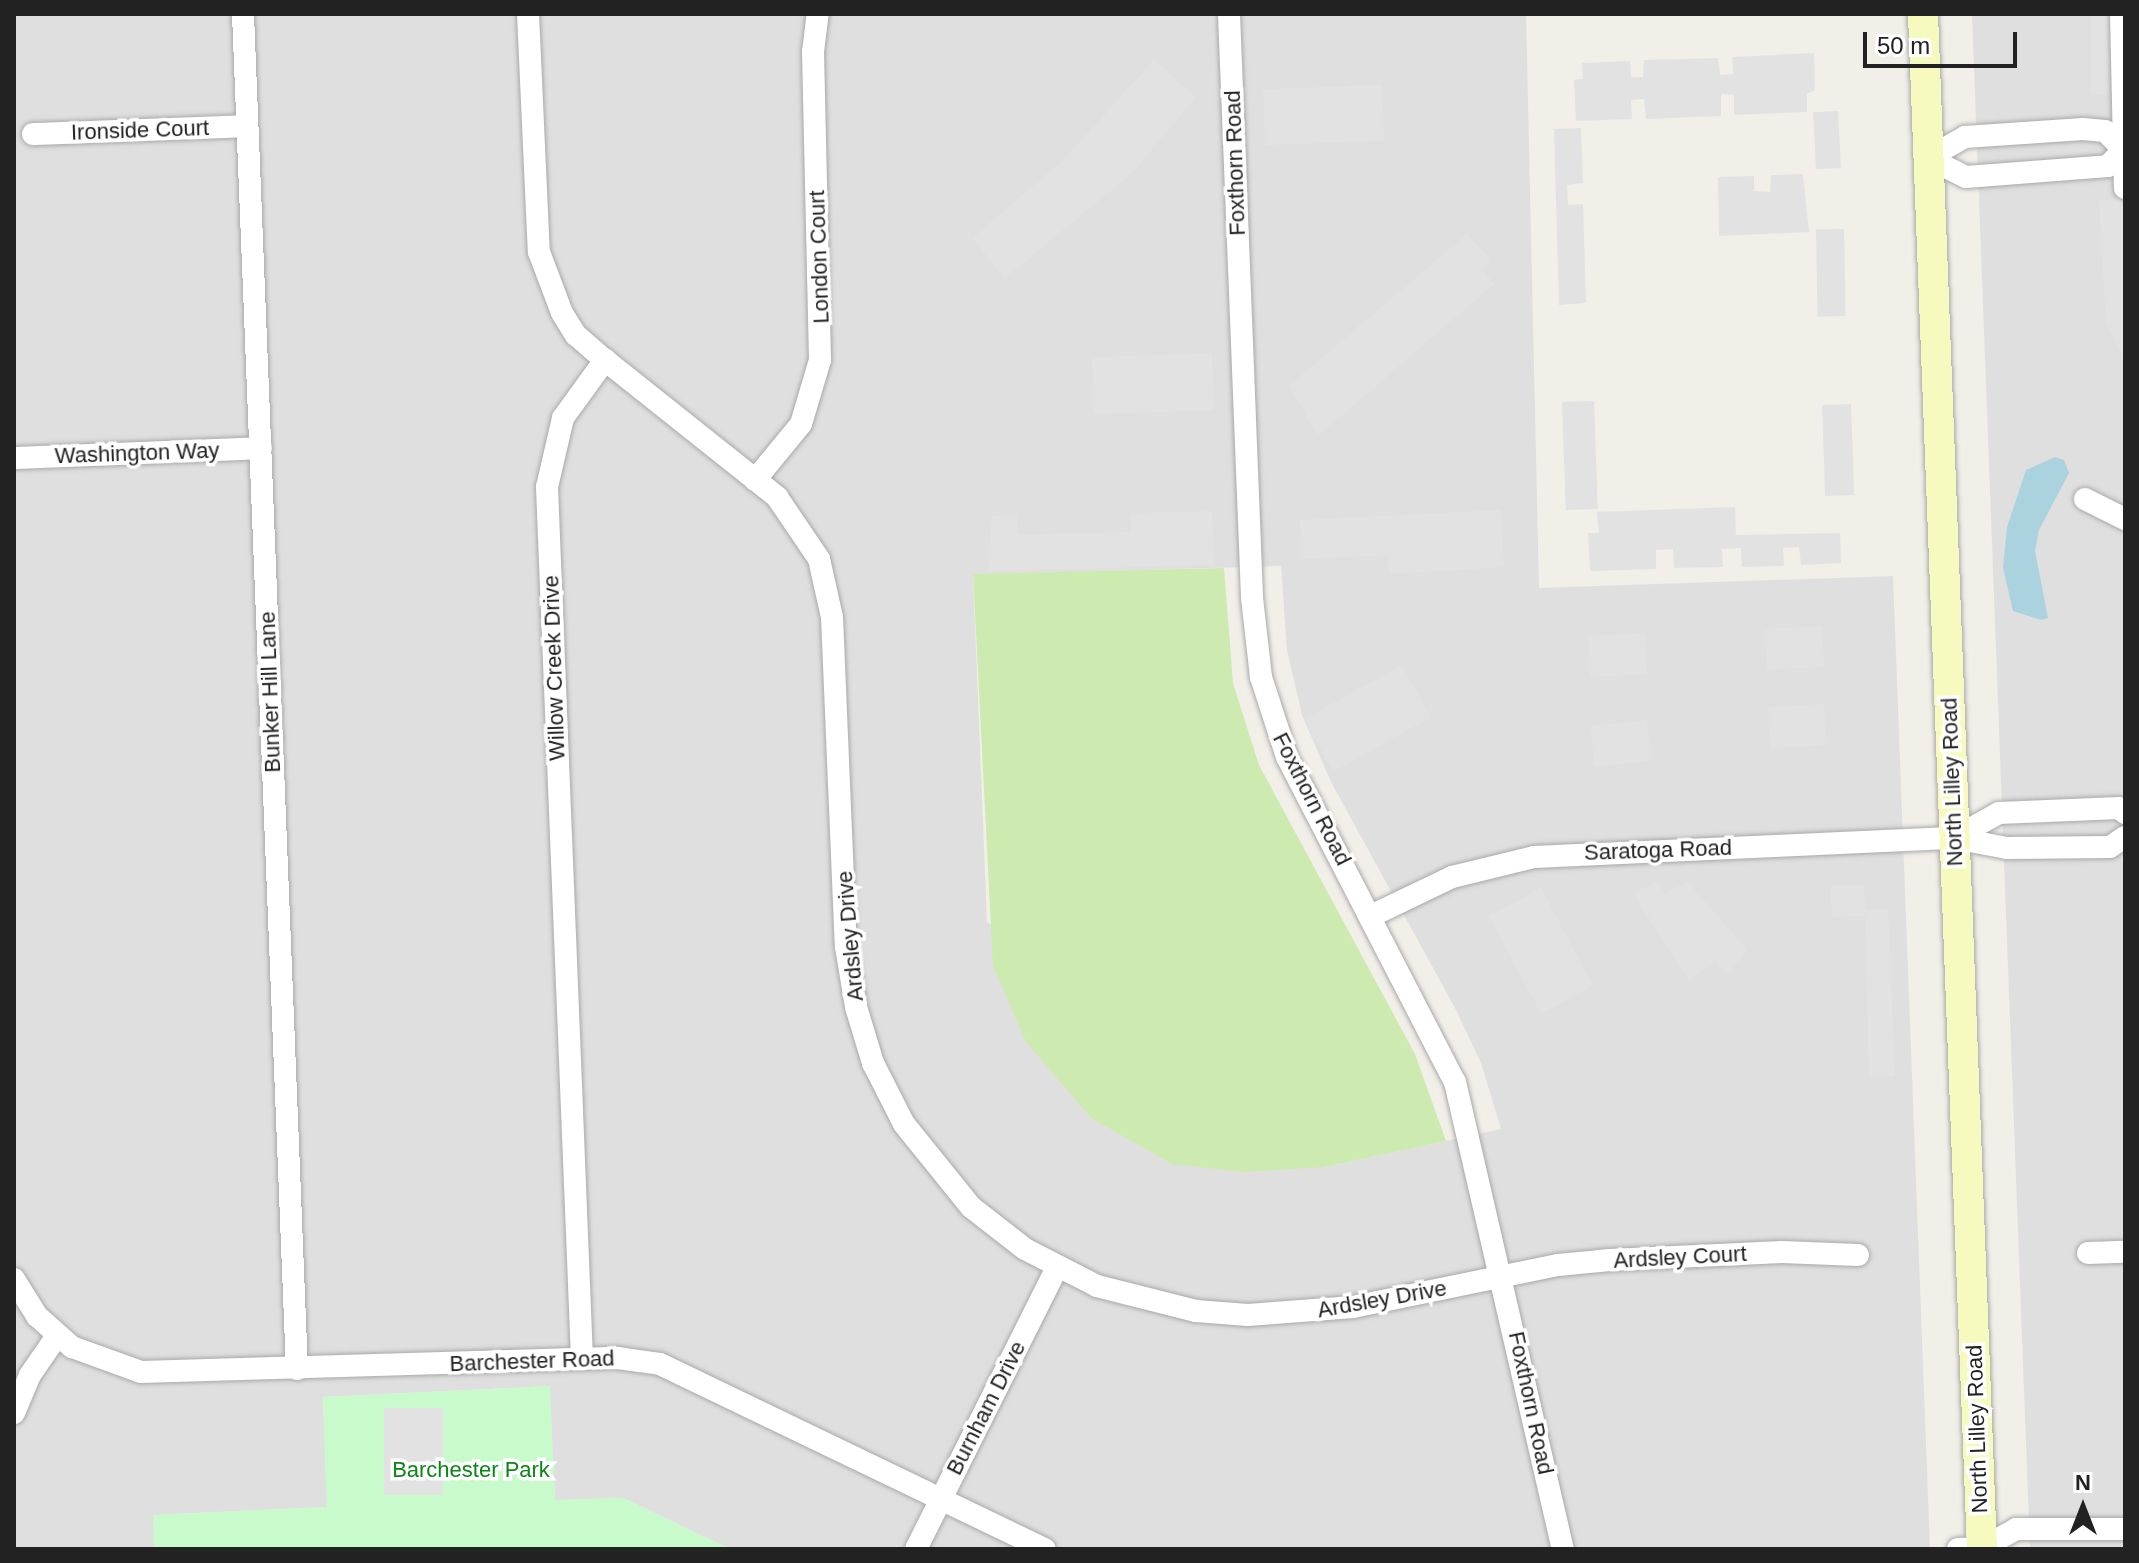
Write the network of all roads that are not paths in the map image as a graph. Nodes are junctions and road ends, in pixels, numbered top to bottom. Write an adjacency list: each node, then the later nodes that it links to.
1 (243, 14): 7 (street, Bunker Hill Lane)
2 (528, 14): 12 (street)
3 (818, 14): 15 (street, London Court)
4 (1229, 14): 21 (street, Foxthorn Road)
5 (1923, 14): 10 (street, North Lilley Road)
6 (2121, 14): 9 (street)
7 (247, 126): 8 (street, Ironside Court); 13 (street, Bunker Hill Lane)
8 (33, 134)
9 (2123, 148): 10 (street); 10 (street); 11 (street)
10 (1928, 158): 20 (street, North Lilley Road)
11 (2125, 188)
12 (605, 360): 15 (street, Ardsley Drive); 29 (street, Willow Creek Drive)
13 (261, 448): 14 (street, Washington Way); 30 (street, Bunker Hill Lane)
14 (14, 458)
15 (755, 480): 25 (street, Ardsley Drive)
16 (2085, 499): 17 (street)
17 (2125, 519)
18 (2125, 813): 20 (street)
19 (2125, 837): 20 (street, Saratoga Road)
20 (1954, 838): 21 (street, Saratoga Road); 38 (street, North Lilley Road)
21 (1373, 915): 26 (street, Foxthorn Road)
22 (2125, 1252): 23 (street)
23 (2088, 1253)
24 (1858, 1255): 26 (street, Ardsley Court)
25 (1057, 1268): 26 (street, Ardsley Drive); 32 (street, Burnham Drive)
26 (1503, 1276): 36 (street, Foxthorn Road)
27 (14, 1279): 28 (street, Barchester Road)
28 (57, 1336): 30 (street, Barchester Road); 31 (street)
29 (582, 1359): 30 (street, Barchester Road); 32 (street, Barchester Road)
30 (297, 1369)
31 (14, 1413)
32 (941, 1495): 34 (street, Burnham Drive); 35 (street, Barchester Road)
33 (2125, 1529): 38 (street)
34 (916, 1549)
35 (1045, 1549)
36 (1563, 1549)
37 (1958, 1549): 38 (street)
38 (1982, 1549)

